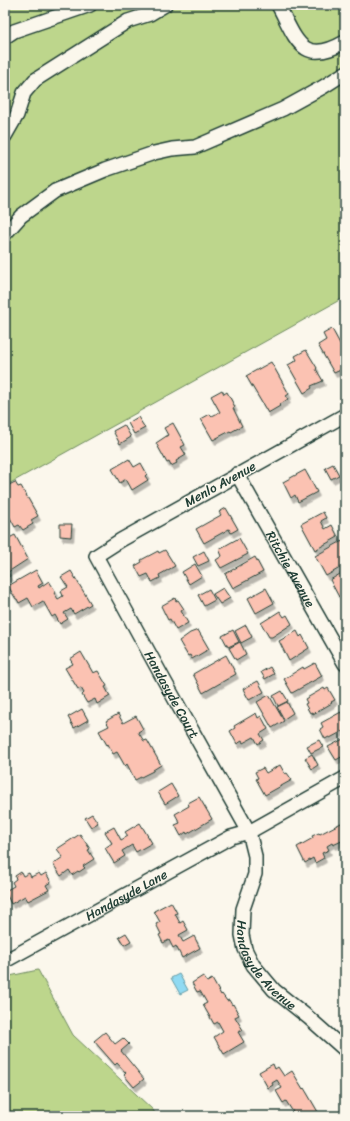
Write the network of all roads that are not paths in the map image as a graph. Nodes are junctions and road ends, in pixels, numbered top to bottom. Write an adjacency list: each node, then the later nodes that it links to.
1 (90, 5): 4 (street)
2 (166, 5): 7 (street)
3 (278, 5): 5 (street)
4 (5, 37)
5 (345, 42)
6 (345, 73): 8 (street)
7 (5, 136)
8 (5, 234)
9 (345, 415): 10 (street, Menlo Avenue)
10 (237, 474): 11 (street, Menlo Avenue); 12 (street, Ritchie Avenue)
11 (96, 556): 14 (street, Handasyde Court)
12 (345, 664)
13 (345, 778): 14 (street, Handasyde Lane)
14 (249, 832): 15 (street, Handasyde Lane); 16 (street, Handasyde Avenue)
15 (5, 961)
16 (345, 1050)

